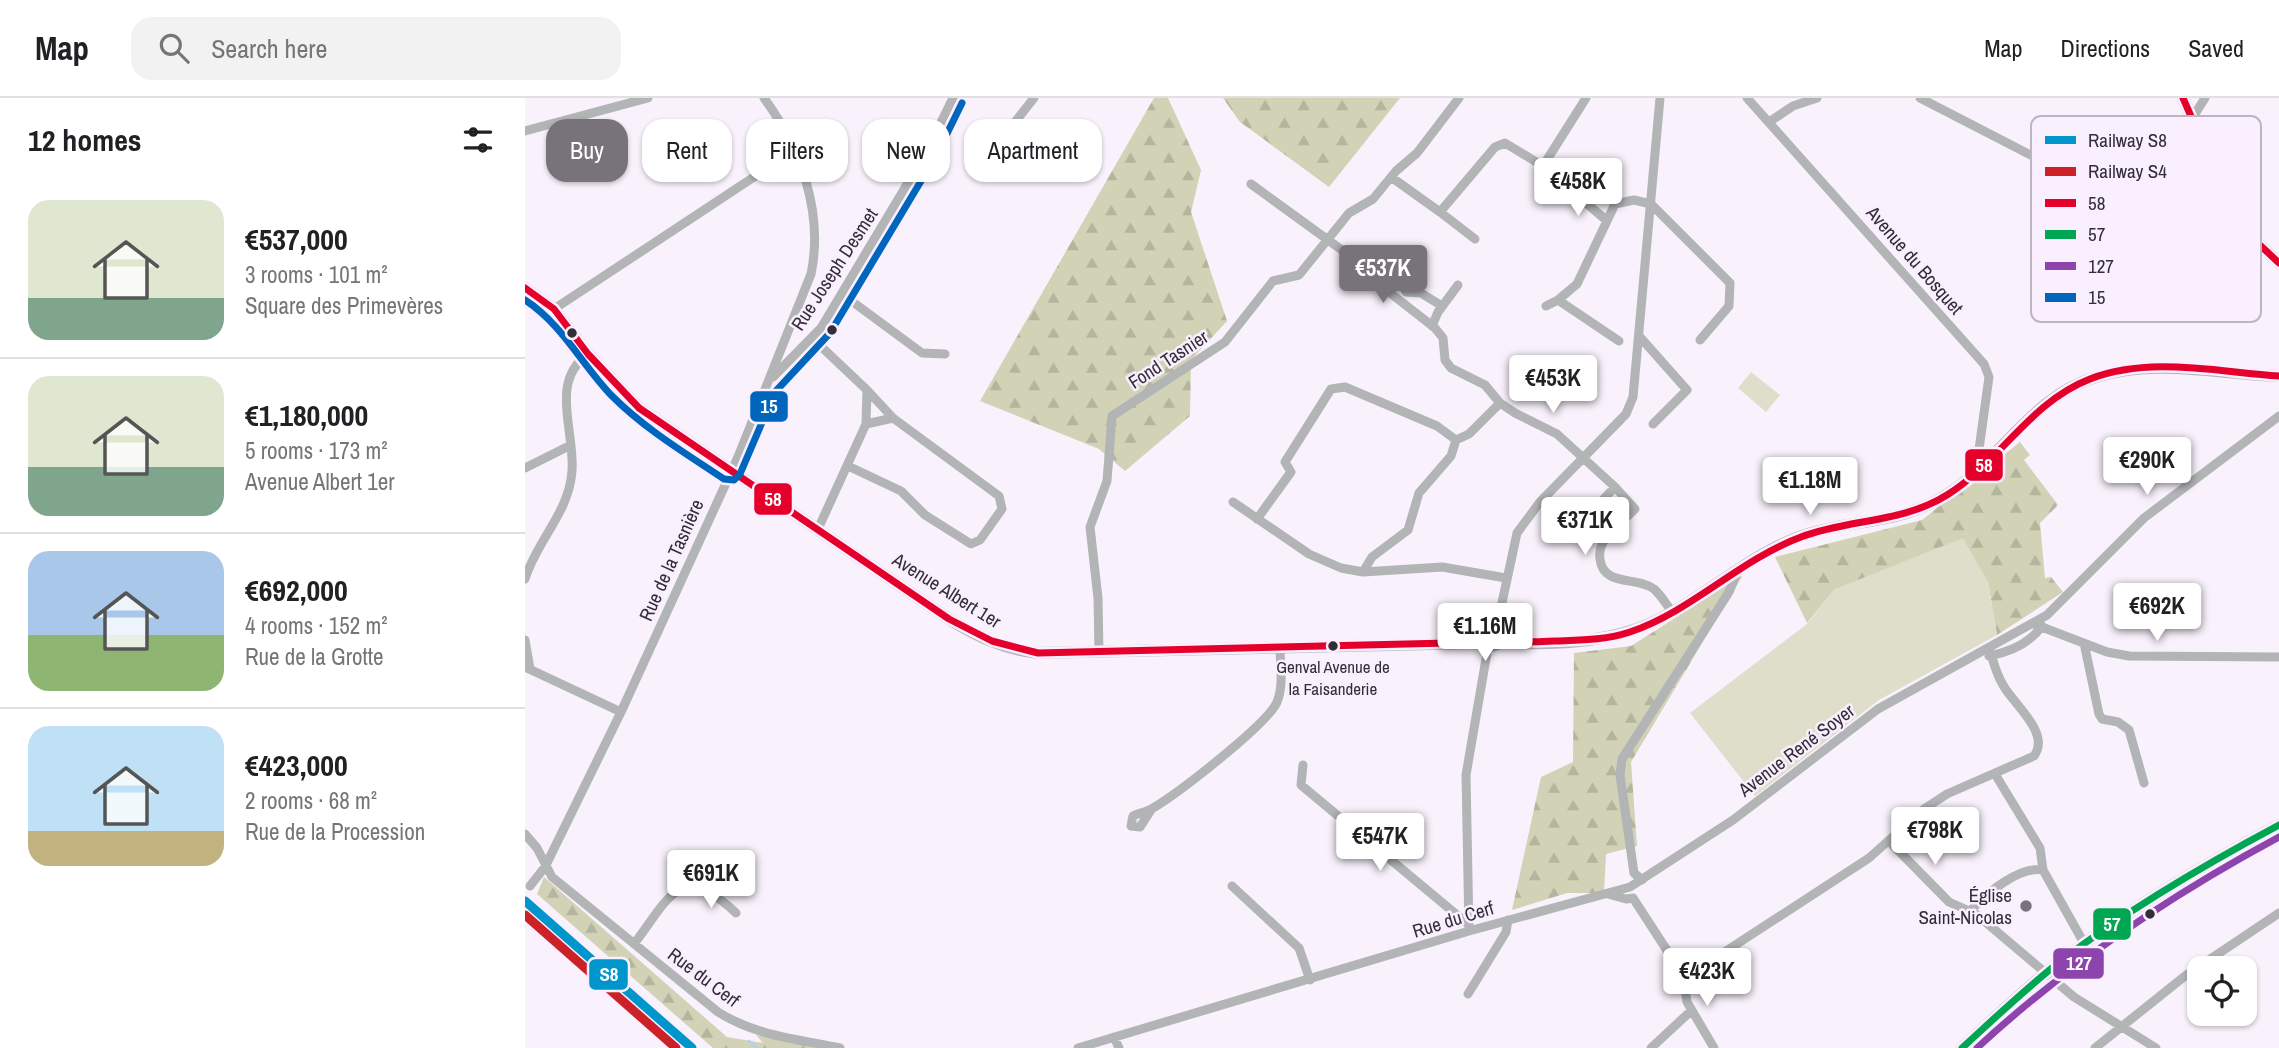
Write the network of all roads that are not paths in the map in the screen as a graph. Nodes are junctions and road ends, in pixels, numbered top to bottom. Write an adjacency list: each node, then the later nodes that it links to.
1 (648, 98): 18 (street)
2 (764, 98): 15 (street, Rue de la Tasnière)
3 (953, 98): 35 (street, Rue Joseph Desmet)
4 (1034, 98): 16 (street)
5 (1459, 98): 21 (street, Fond Tasnier)
6 (1586, 98): 20 (street)
7 (1660, 98): 25 (street)
8 (1747, 98): 17 (street, Avenue du Bosquet)
9 (1817, 98): 17 (street)
10 (1920, 98): 19 (street)
11 (2183, 98): 13 (main road)
12 (2201, 98): 14 (street)
13 (2192, 116)
14 (2193, 116)
15 (777, 119)
16 (1017, 119)
17 (1769, 122): 62 (street, Avenue du Bosquet)
18 (525, 131)
19 (2031, 155)
20 (1543, 166): 26 (street); 27 (street)
21 (1391, 177): 26 (street); 29 (street, Fond Tasnier)
22 (746, 182): 40 (street)
23 (804, 182): 49 (street, Rue de la Tasnière)
24 (1251, 184): 29 (street)
25 (1651, 204): 27 (street); 42 (street); 44 (street)
26 (1440, 212): 28 (street)
27 (1606, 219): 37 (street)
28 (1475, 239)
29 (1327, 240): 31 (street); 79 (street, Fond Tasnier)
30 (2261, 246): 32 (main road)
31 (1355, 261): 36 (street); 36 (street)
32 (2279, 263)
33 (1458, 285): 38 (street)
34 (525, 288): 40 (main road, Avenue Albert 1er)
35 (842, 294): 43 (street, Rue Joseph Desmet); 47 (street)
36 (1404, 296): 38 (street); 41 (street)
37 (1558, 300): 39 (street); 45 (street)
38 (1442, 306): 41 (street)
39 (1546, 306)
40 (554, 309): 46 (main road, Avenue Albert 1er)
41 (1432, 326): 51 (street)
42 (1640, 337): 55 (street); 58 (street)
43 (812, 338): 49 (street, Rue Joseph Desmet); 50 (street)
44 (1700, 340)
45 (1619, 341)
46 (588, 354): 57 (street); 61 (main road, Avenue Albert 1er)
47 (945, 354)
48 (2279, 376): 62 (main road, Avenue Albert 1er)
49 (773, 377): 61 (street, Rue de la Tasnière)
50 (867, 390): 53 (street); 54 (street)
51 (1500, 403): 56 (street); 58 (street)
52 (2279, 416): 73 (street)
53 (893, 418): 54 (street); 59 (street)
54 (866, 424): 59 (street)
55 (1653, 424)
56 (1456, 440): 65 (street); 69 (street)
57 (571, 444): 60 (street); 71 (street)
58 (1584, 458): 63 (street); 70 (street)
59 (848, 466): 66 (street)
60 (525, 468)
61 (730, 470): 66 (main road, Avenue Albert 1er); 83 (street, Rue de la Tasnière)
62 (1976, 471): 68 (main road, Avenue Albert 1er)
63 (1615, 487): 67 (street); 67 (street)
64 (1233, 502): 65 (street)
65 (1258, 519): 69 (street)
66 (818, 529): 79 (main road, Avenue Albert 1er)
67 (1613, 530): 72 (street)
68 (1738, 569): 72 (main road, Avenue Albert 1er); 95 (street)
69 (1363, 572): 70 (street)
70 (1506, 578): 74 (street)
71 (525, 579)
72 (1672, 611): 74 (main road, Avenue Albert 1er)
73 (2037, 627): 77 (street); 80 (street, Avenue René Soyer)
74 (1491, 636): 76 (main road, Avenue Albert 1er); 76 (main road, Avenue Albert 1er); 103 (street)
75 (525, 640): 82 (street)
76 (1448, 643): 78 (main road, Avenue Albert 1er)
77 (2084, 643): 81 (street); 86 (street)
78 (1280, 647): 79 (main road, Avenue Albert 1er); 87 (street)
79 (1099, 652)
80 (1990, 652): 85 (street); 95 (street, Avenue René Soyer)
81 (2279, 657)
82 (528, 668): 83 (street)
83 (621, 712): 90 (street, Rue de la Tasnière)
84 (1303, 765): 103 (street, Rue du Cerf)
85 (1995, 774): 91 (street); 94 (street)
86 (2144, 783)
87 (1151, 810)
88 (2279, 825): 105 (main road)
89 (525, 834): 92 (street, Rue du Cerf)
90 (560, 836): 92 (street); 93 (street, Rue de la Tasnière)
91 (1889, 841): 99 (street); 107 (street)
92 (537, 848): 93 (street, Rue du Cerf)
93 (545, 867): 96 (street, Rue de la Tasnière); 104 (street, Rue du Cerf)
94 (2043, 870): 99 (street); 105 (street)
95 (1642, 880): 98 (street, Avenue René Soyer)
96 (530, 886)
97 (1232, 886): 108 (street)
98 (1628, 893): 102 (street, Rue du Cerf); 107 (street)
99 (1971, 909): 106 (street)
100 (736, 913): 104 (street)
101 (2279, 913): 111 (street)
102 (1508, 920): 103 (street, Rue du Cerf); 109 (street)
103 (1469, 928): 108 (street, Rue du Cerf)
104 (634, 944): 113 (street, Rue du Cerf)
105 (2085, 945): 106 (main road)
106 (2046, 973): 111 (street); 118 (main road)
107 (1683, 975): 110 (street)
108 (1310, 980): 112 (street, Rue du Cerf)
109 (1468, 994)
110 (1692, 1010): 116 (street); 117 (street)
111 (2122, 1027): 119 (street); 120 (street)
112 (1114, 1037): 114 (street, Rue du Cerf); 115 (street)
113 (840, 1048)
114 (1078, 1048)
115 (1119, 1048)
116 (1651, 1048)
117 (1714, 1048)
118 (1962, 1048)
119 (2095, 1048)
120 (2156, 1048)

